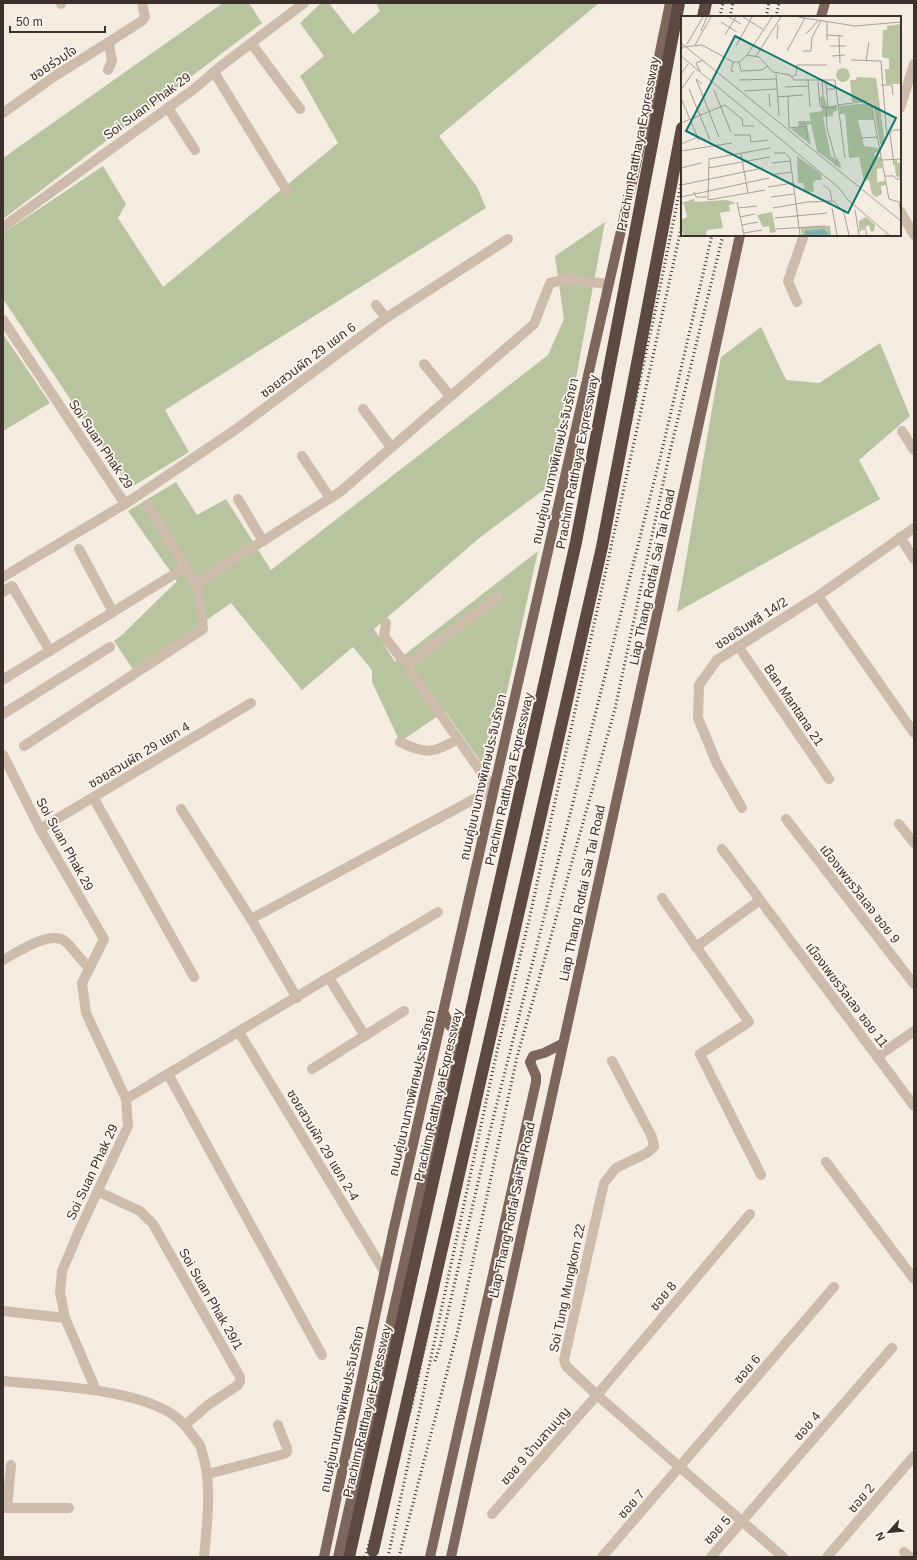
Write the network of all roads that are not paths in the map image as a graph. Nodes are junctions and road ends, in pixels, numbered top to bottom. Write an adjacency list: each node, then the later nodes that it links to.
1 (142, 3): 10 (street, ซอยร่วมใจ)
2 (304, 3): 9 (street, Soi Suan Phak 29)
3 (670, 3): 27 (main road, ถนนคู่ขนานทางพิเศษประจิมรัถยา)
4 (679, 3): 128 (highway, Prachim Ratthaya Expressway)
5 (706, 3): 7 (highway)
6 (825, 3): 8 (main road)
7 (703, 16)
8 (821, 16)
9 (251, 43): 13 (street, Soi Suan Phak 29); 16 (street)
10 (109, 44): 12 (street); 17 (street, ซอยร่วมใจ)
11 (914, 64): 14 (street)
12 (108, 70)
13 (214, 72): 15 (street, Soi Suan Phak 29); 20 (street)
14 (901, 105)
15 (168, 108): 19 (street); 22 (street, Soi Suan Phak 29)
16 (300, 109)
17 (3, 112)
18 (681, 133): 129 (highway, bridge)
19 (195, 150)
20 (287, 191)
21 (901, 213): 23 (street)
22 (3, 227)
23 (914, 235)
24 (740, 236): 94 (main road, Liap Thang Rotfai Sai Tai Road)
25 (804, 236): 28 (street)
26 (508, 239): 30 (street, ซอยสวนผัก 29 แยก 6)
27 (608, 284): 33 (street); 69 (main road, ถนนคู่ขนานทางพิเศษประจิมรัถยา)
28 (797, 302)
29 (376, 305): 30 (street)
30 (386, 318): 41 (street, ซอยสวนผัก 29 แยก 6)
31 (3, 320): 41 (street, Soi Suan Phak 29)
32 (424, 364): 33 (street)
33 (450, 396): 36 (street)
34 (363, 409): 36 (street)
35 (902, 431): 37 (street)
36 (391, 447): 39 (street)
37 (914, 450)
38 (302, 456): 39 (street)
39 (330, 498): 45 (street)
40 (238, 499): 45 (street)
41 (125, 504): 49 (street, Soi Suan Phak 29)
42 (148, 504): 48 (street)
43 (914, 528): 44 (street, ซอยฉิมพลี 14/2)
44 (900, 537): 47 (street); 53 (street, ซอยฉิมพลี 14/2)
45 (264, 541): 50 (street)
46 (79, 549): 54 (street)
47 (914, 558)
48 (186, 567): 50 (street); 54 (street)
49 (3, 577)
50 (198, 582): 66 (street)
51 (3, 592): 58 (street)
52 (498, 596): 59 (street)
53 (818, 596): 56 (street, ซอยฉิมพลี 14/2); 63 (street)
54 (113, 612): 58 (street)
55 (386, 623): 59 (street)
56 (738, 646): 68 (street, Ban Mantana 21); 71 (street, ซอยฉิมพลี 14/2)
57 (110, 647): 62 (street)
58 (50, 651): 60 (street)
59 (409, 666): 64 (street)
60 (4, 680)
61 (251, 703): 70 (street, ซอยสวนผัก 29 แยก 4)
62 (3, 714)
63 (914, 733)
64 (458, 739): 65 (street); 69 (street)
65 (400, 742)
66 (24, 746)
67 (3, 755): 75 (street, Soi Suan Phak 29)
68 (829, 779)
69 (493, 789): 81 (street); 90 (main road, ถนนคู่ขนานทางพิเศษประจิมรัถยา)
70 (93, 797): 75 (street, ซอยสวนผัก 29 แยก 4); 85 (street)
71 (742, 808)
72 (181, 809): 81 (street)
73 (786, 819): 87 (street, เมืองเพชรวิลเลจ ซอย 9)
74 (900, 824): 76 (street)
75 (40, 829): 84 (street, Soi Suan Phak 29)
76 (914, 843)
77 (722, 849): 79 (street, เมืองเพชรวิลเลจ ซอย 11)
78 (662, 898): 82 (street)
79 (760, 900): 82 (street); 95 (street, เมืองเพชรวิลเลจ ซอย 11)
80 (438, 912): 86 (street)
81 (251, 919): 88 (street)
82 (696, 947): 102 (street)
83 (3, 960): 84 (street)
84 (89, 968): 99 (street, Soi Suan Phak 29)
85 (194, 978)
86 (329, 978): 88 (street); 93 (street)
87 (914, 984)
88 (297, 998): 92 (street)
89 (404, 1011): 93 (street)
90 (444, 1013): 105 (main road, ถนนคู่ขนานทางพิเศษประจิมรัถยา); 127 (main road)
91 (914, 1031): 95 (street)
92 (239, 1032): 98 (street); 105 (street, ซอยสวนผัก 29 แยก 2-4)
93 (365, 1036): 97 (street)
94 (562, 1044): 130 (main road); 131 (main road, Liap Thang Rotfai Sai Tai Road)
95 (878, 1057): 100 (street, เมืองเพชรวิลเลจ ซอย 11)
96 (612, 1060): 114 (street, Soi Tung Mungkorn 22)
97 (312, 1069)
98 (168, 1074): 99 (street); 111 (street)
99 (126, 1099): 103 (street, Soi Suan Phak 29)
100 (914, 1106)
101 (826, 1162): 106 (street)
102 (761, 1175)
103 (98, 1192): 109 (street, Soi Suan Phak 29); 115 (street, Soi Suan Phak 29/1)
104 (750, 1214): 114 (street, ซอย 8)
105 (384, 1271): 126 (main road, ถนนคู่ขนานทางพิเศษประจิมรัถยา)
106 (914, 1279)
107 (834, 1287): 119 (street, ซอย 6)
108 (3, 1311): 109 (street)
109 (65, 1318): 113 (street, Soi Suan Phak 29)
110 (892, 1348): 124 (street, ซอย 4)
111 (322, 1355)
112 (3, 1381): 113 (street)
113 (96, 1390): 115 (street)
114 (597, 1395): 119 (street, Soi Tung Mungkorn 22); 123 (street, ซอย 9 บ้านสานบุญ)
115 (185, 1425): 120 (street)
116 (278, 1425): 120 (street)
117 (914, 1456): 135 (street, ซอย 2)
118 (11, 1465): 121 (street)
119 (679, 1467): 124 (street, Soi Tung Mungkorn 22); 132 (street, ซอย 7)
120 (208, 1474): 125 (street)
121 (5, 1508): 122 (street)
122 (69, 1508)
123 (492, 1514)
124 (743, 1521): 133 (street, ซอย 5); 134 (street, Soi Tung Mungkorn 22)
125 (204, 1557)
126 (324, 1557)
127 (338, 1557)
128 (349, 1557)
129 (372, 1557)
130 (430, 1557)
131 (451, 1557)
132 (602, 1557)
133 (711, 1557)
134 (783, 1557)
135 (827, 1557)

